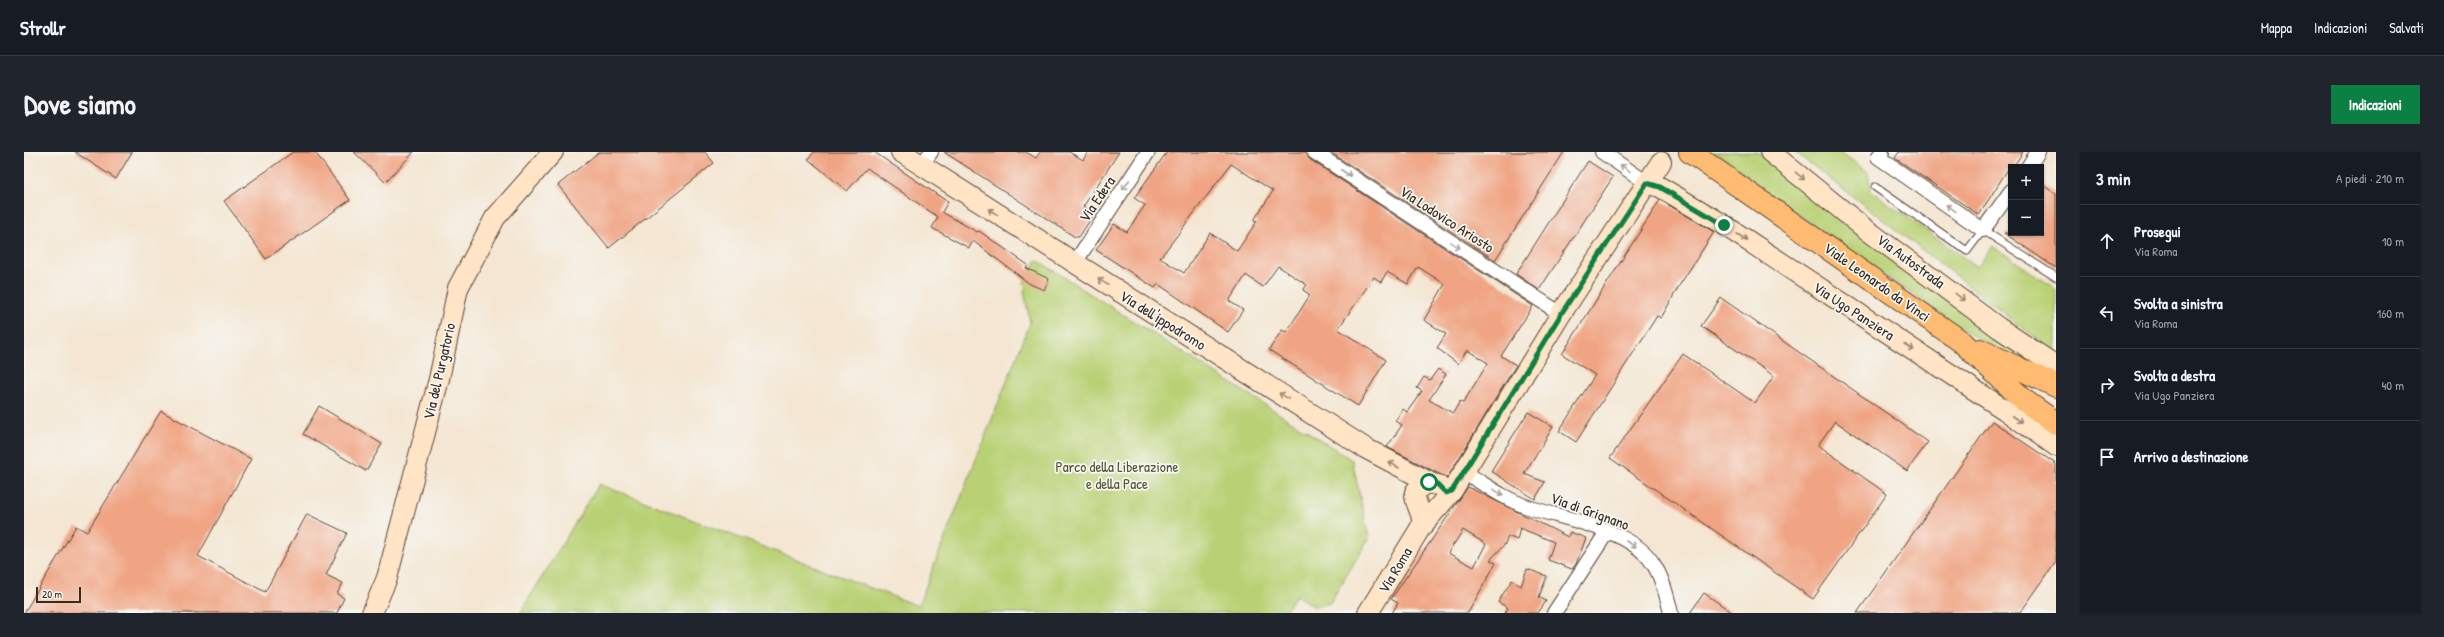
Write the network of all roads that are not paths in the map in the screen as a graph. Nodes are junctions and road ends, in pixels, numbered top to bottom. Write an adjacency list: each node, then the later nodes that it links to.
1 (553, 152): 29 (street, Via del Purgatorio)
2 (901, 152): 10 (street, Via dell'ippodromo)
3 (1148, 152): 17 (street, Via Edera, one-way to 17)
4 (1314, 152): 19 (street, Via Lodovico Ariosto, one-way to 19)
5 (1602, 152): 13 (street, one-way to 5)
6 (1690, 152): 20 (highway, Viale Leonardo da Vinci)
7 (1770, 152): 21 (street, Via Autostrada, one-way to 21)
8 (2038, 152): 12 (street)
9 (1880, 155): 16 (street, one-way to 9)
10 (926, 159): 17 (street, Via dell'ippodromo, one-way to 10)
11 (1661, 162): 13 (street, Via Roma)
12 (2030, 164)
13 (1647, 183): 19 (street, Via Roma); 25 (street, Via Ugo Panziera, one-way to 25)
14 (1875, 187): 16 (lane)
15 (2008, 195): 16 (street)
16 (1983, 230): 18 (lane)
17 (1074, 264): 27 (street, Via dell'ippodromo, one-way to 17)
18 (2056, 277)
19 (1561, 314): 26 (street, Via Roma)
20 (1971, 346): 22 (highway); 23 (highway, Viale Leonardo da Vinci); 24 (highway, Viale Leonardo da Vinci)
21 (2056, 366)
22 (2056, 386)
23 (2056, 400)
24 (2056, 423)
25 (2056, 446)
26 (1464, 472): 27 (street, Via Roma); 28 (street, Via di Grignano, one-way to 28)
27 (1435, 502): 30 (street, Via Roma)
28 (1607, 532): 31 (street); 32 (street, Via di Grignano, one-way to 32)
29 (372, 613)
30 (1368, 613)
31 (1554, 613)
32 (1671, 613)

